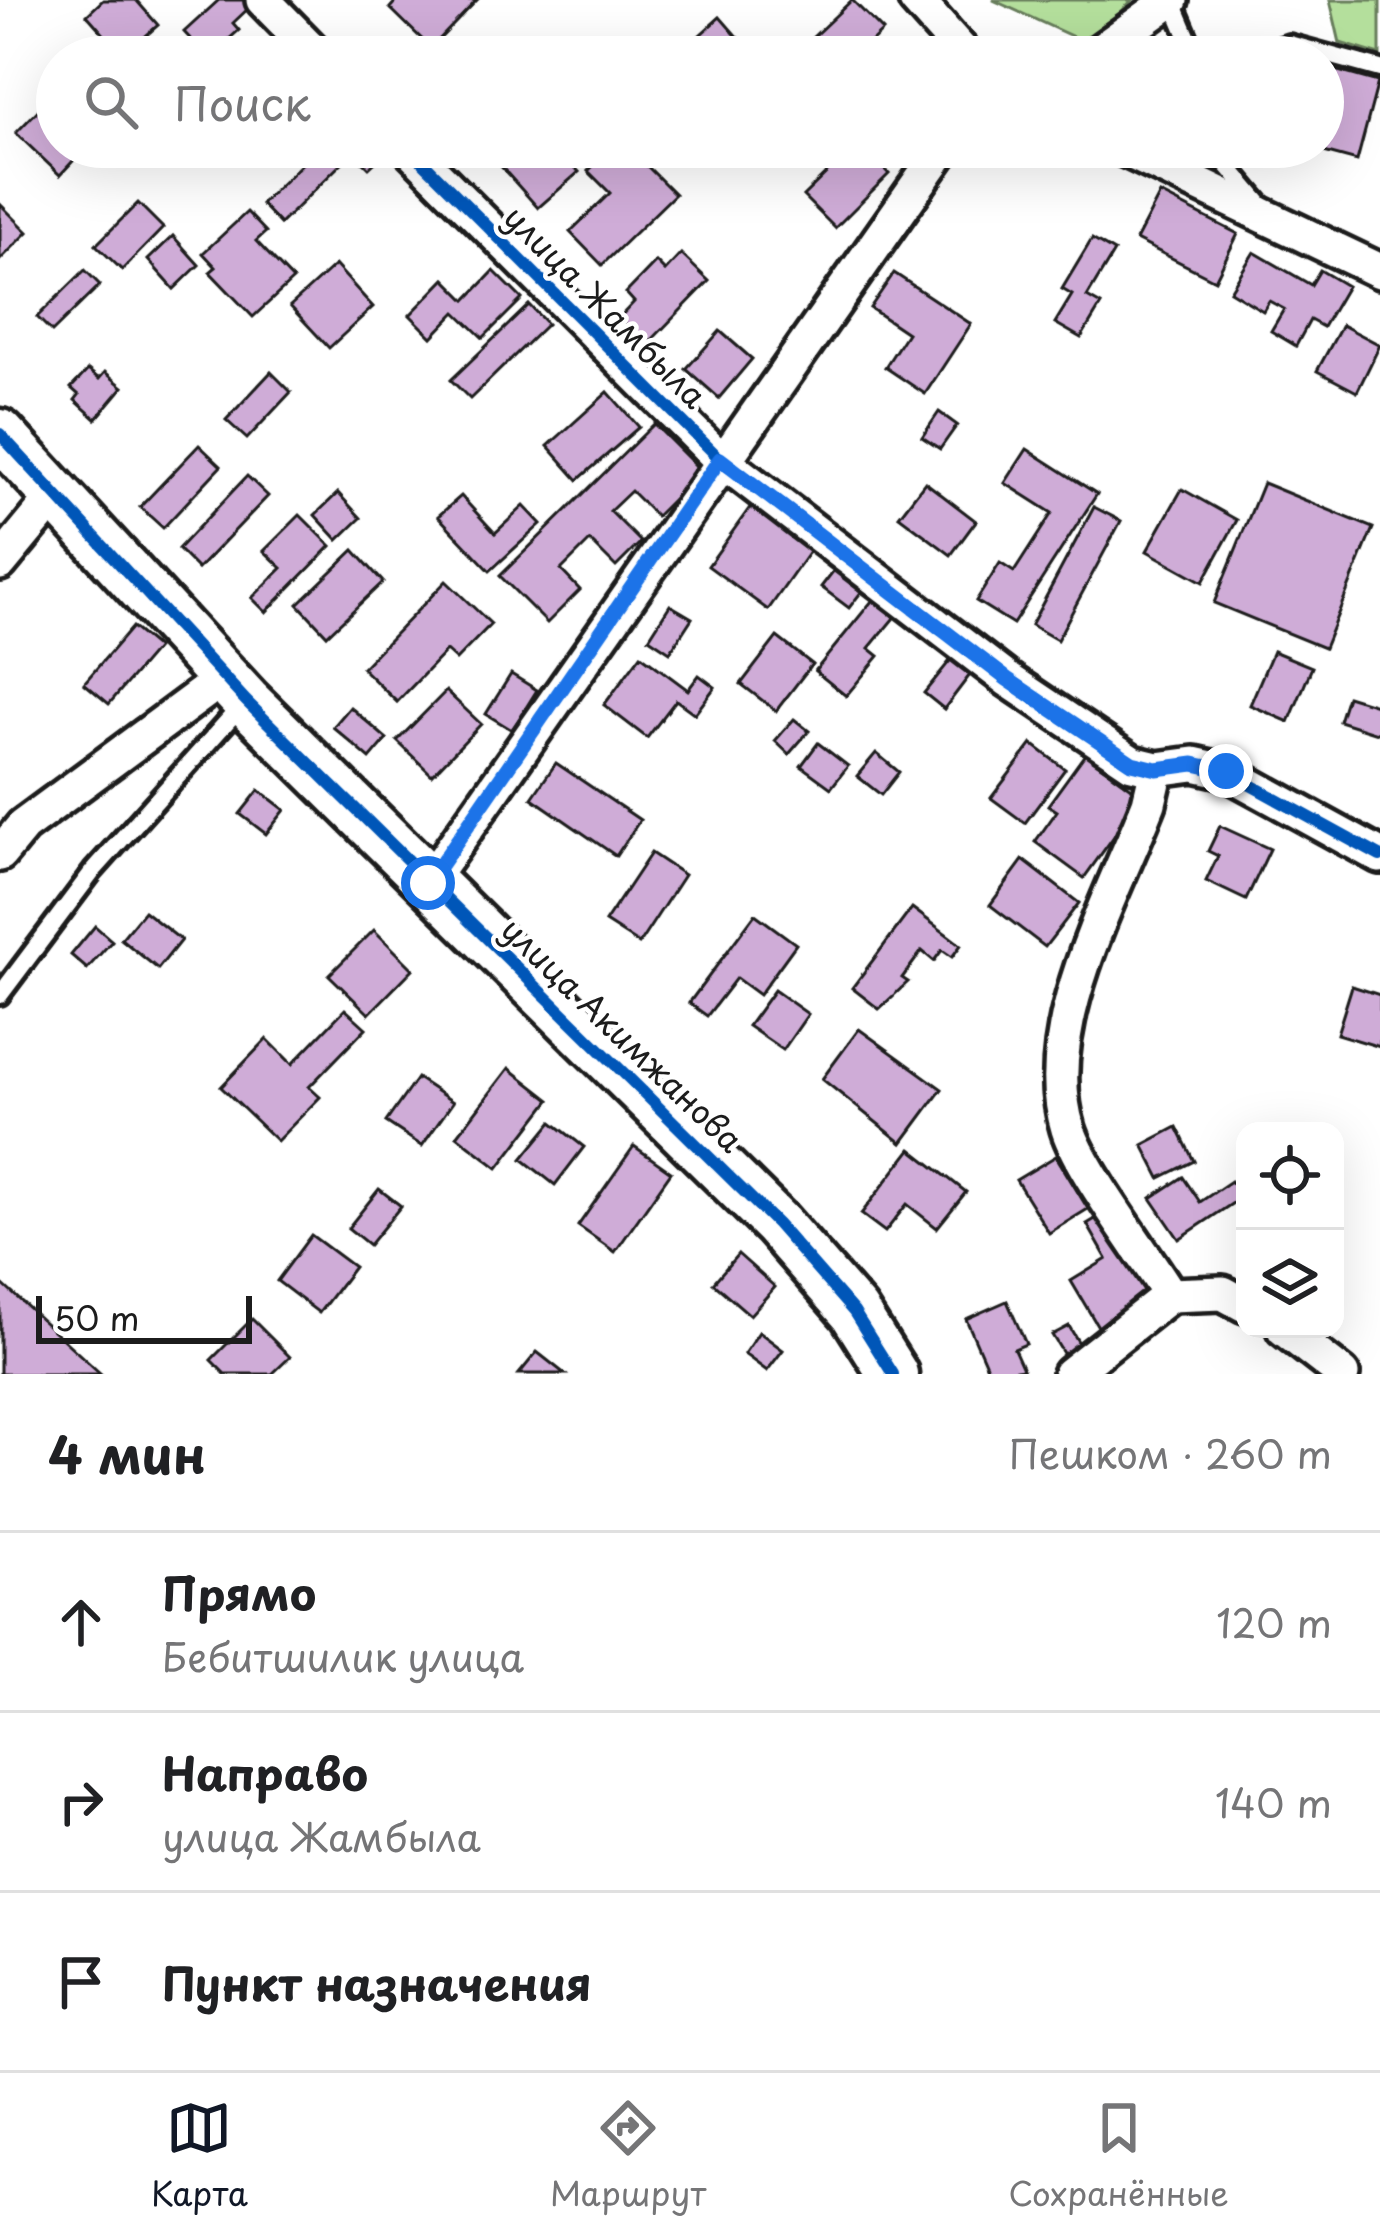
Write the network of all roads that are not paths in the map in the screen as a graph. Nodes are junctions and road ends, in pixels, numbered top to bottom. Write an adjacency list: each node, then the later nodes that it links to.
1 (263, 0): 4 (street)
2 (916, 0): 5 (street)
3 (1172, 0): 6 (street); 7 (lane)
4 (298, 36)
5 (948, 36)
6 (1121, 36)
7 (1187, 36)
8 (1344, 59): 9 (lane)
9 (1380, 69)
10 (429, 168): 17 (street, улица Жамбыла)
11 (929, 168): 17 (street)
12 (1162, 168): 14 (street)
13 (1230, 168): 14 (lane)
14 (1279, 226): 15 (street)
15 (1380, 271)
16 (0, 434): 18 (street, улица Акимжанова)
17 (720, 459): 21 (street, улица Жамбыла); 24 (street)
18 (57, 494): 19 (street); 20 (street, улица Акимжанова)
19 (0, 563)
20 (236, 688): 22 (street); 24 (street, улица Акимжанова); 25 (lane)
21 (1157, 769): 23 (street, улица Жамбыла); 26 (street)
22 (0, 854)
23 (1380, 856)
24 (428, 883): 29 (street, улица Акимжанова)
25 (0, 995)
26 (1170, 1295): 27 (street); 30 (street)
27 (1236, 1300)
28 (1296, 1338): 31 (street)
29 (893, 1374)
30 (1070, 1374)
31 (1342, 1374)

